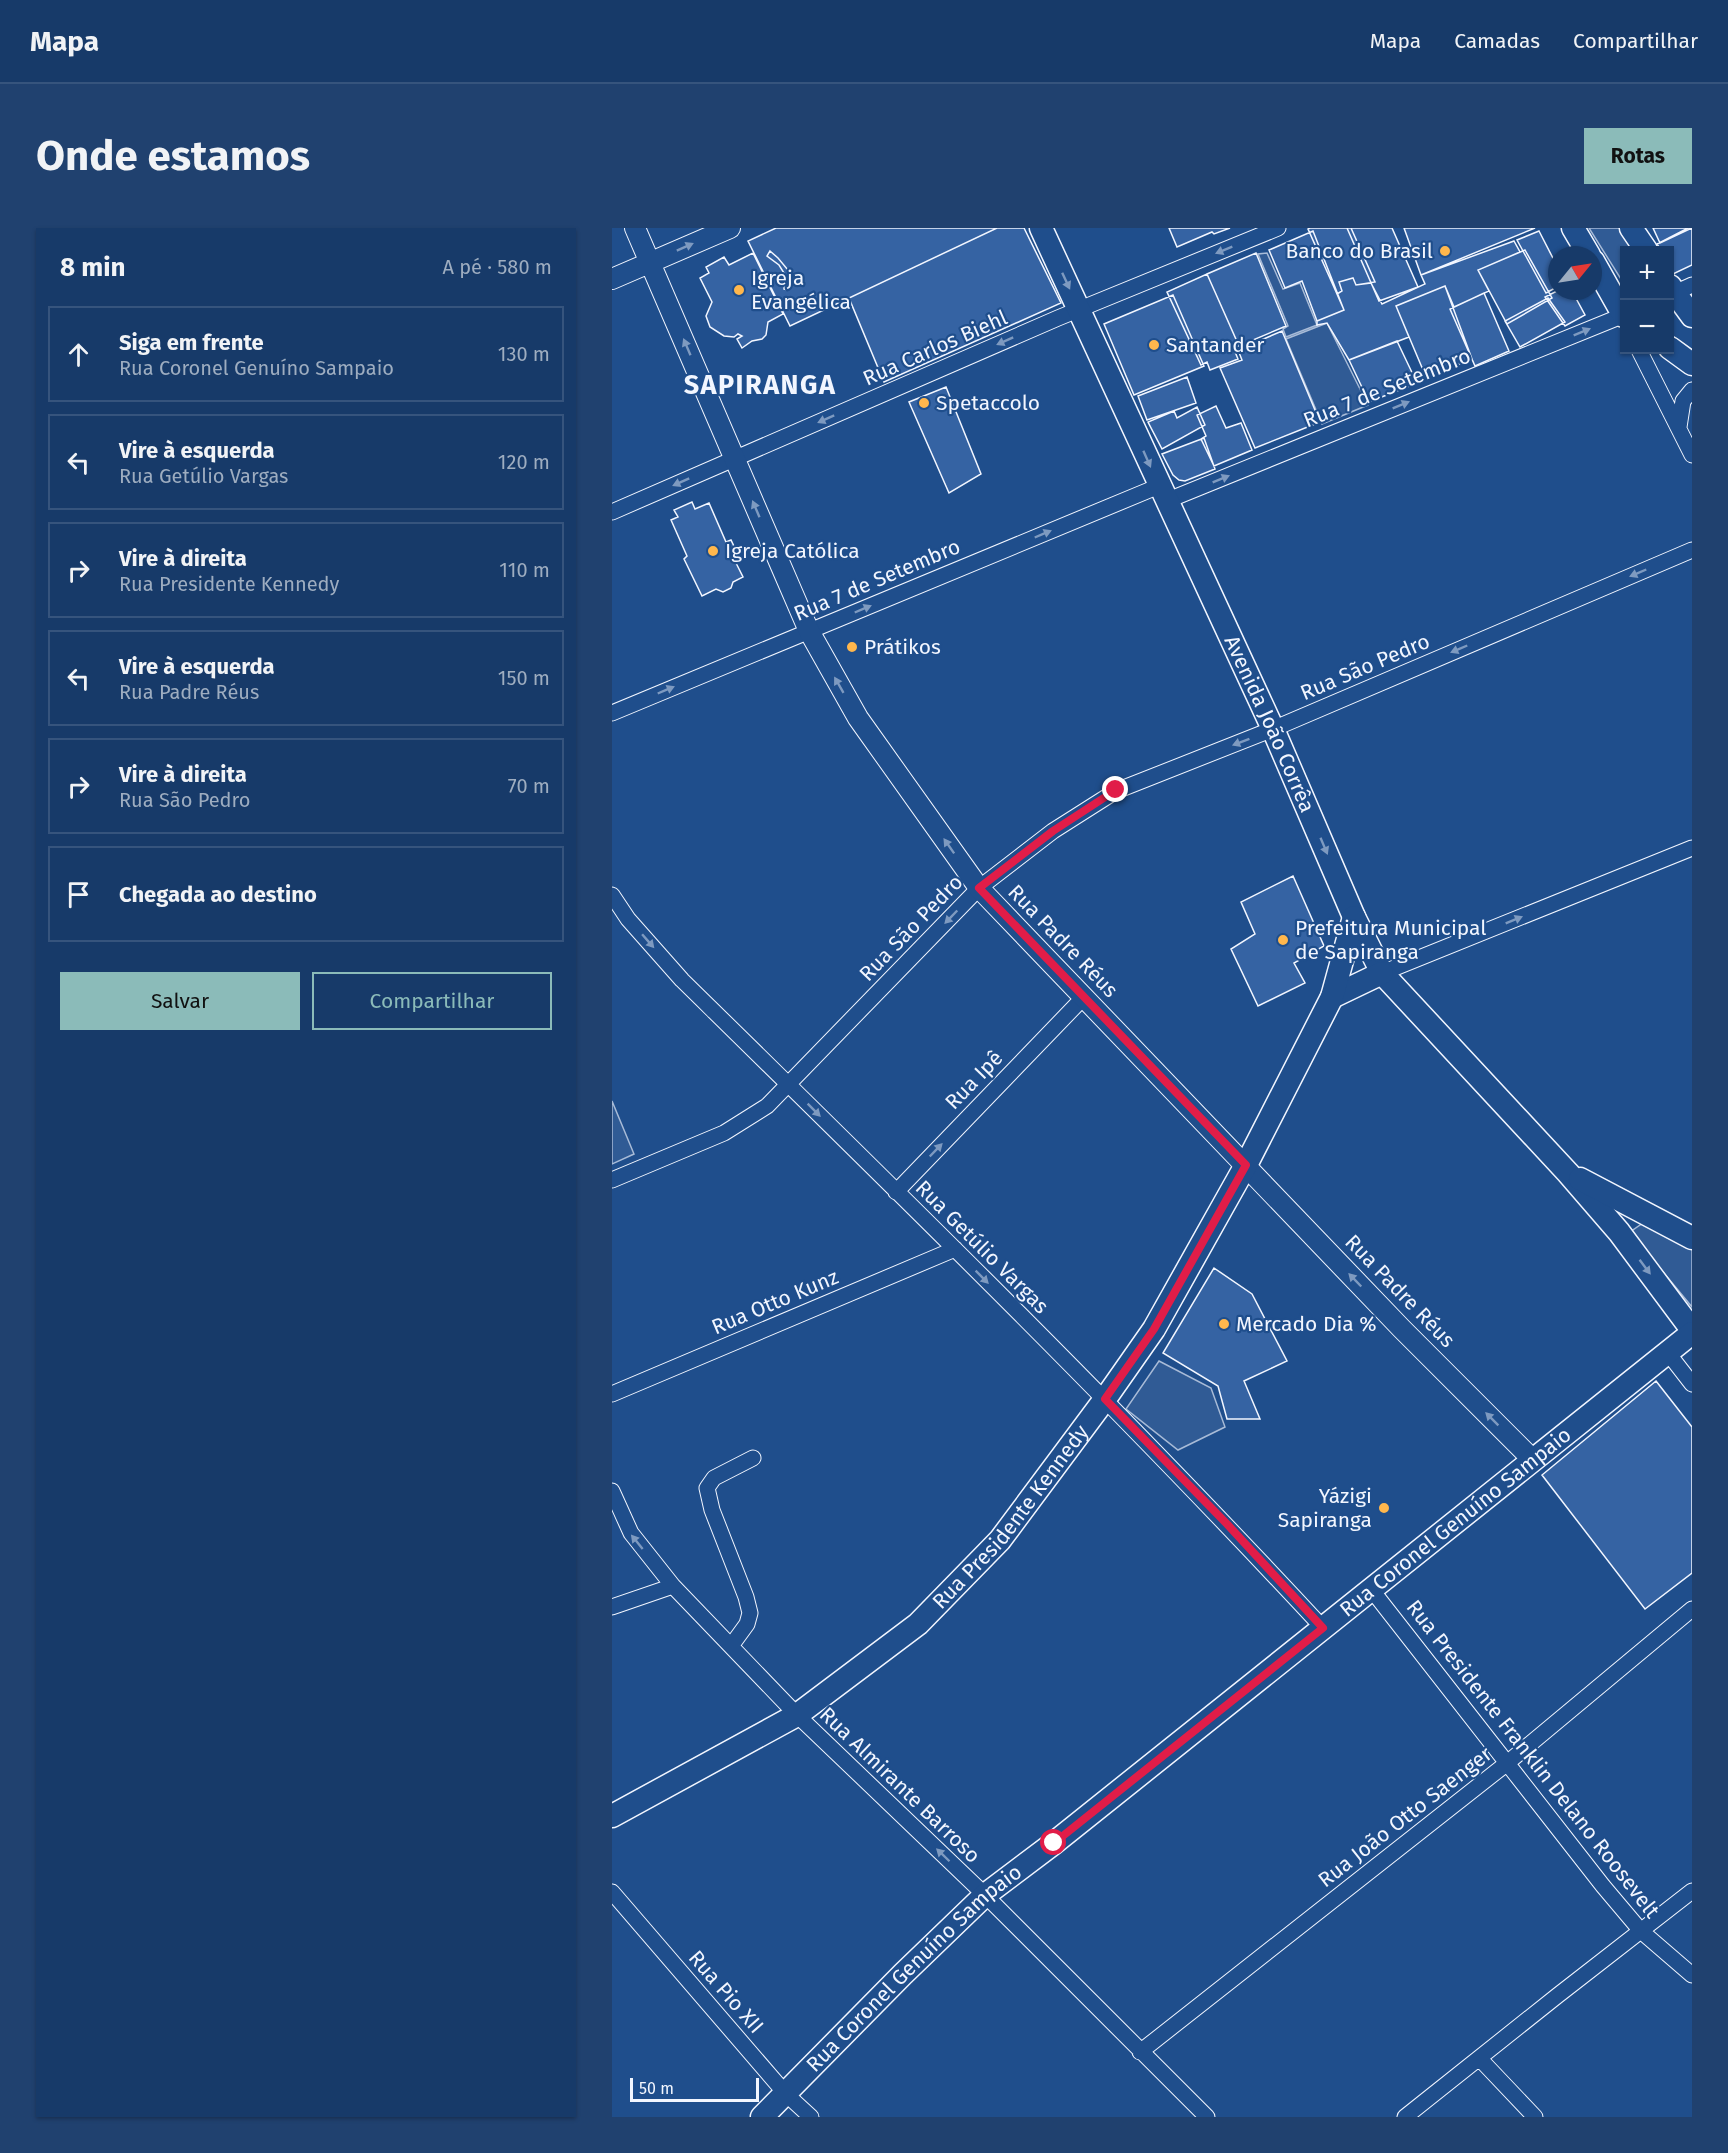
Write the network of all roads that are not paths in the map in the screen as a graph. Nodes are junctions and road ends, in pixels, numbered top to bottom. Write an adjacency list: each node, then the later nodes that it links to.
1 (635, 228): 9 (street, Rua Padre Réus)
2 (730, 228): 9 (street, one-way to 2)
3 (1041, 228): 13 (main road, Avenida João Corrêa, one-way to 13)
4 (1278, 228): 13 (street, Rua Carlos Biehl, one-way to 13)
5 (1573, 228): 7 (main road)
6 (1631, 228): 8 (main road)
7 (1584, 246)
8 (1643, 246)
9 (651, 262): 11 (street); 23 (street, Rua Padre Réus, one-way to 9)
10 (1602, 277): 14 (main road)
11 (612, 279)
12 (1676, 290): 15 (main road)
13 (1078, 309): 23 (street, Rua Carlos Biehl, one-way to 23); 24 (main road, Avenida João Corrêa, one-way to 24)
14 (1620, 309)
15 (1692, 316)
16 (1620, 318): 24 (street, Rua 7 de Setembro, one-way to 16)
17 (1674, 351): 19 (main road)
18 (1641, 354): 21 (street)
19 (1692, 364)
20 (1692, 390): 21 (street)
21 (1679, 427): 22 (street)
22 (1692, 455)
23 (734, 459): 25 (street, Rua Carlos Biehl, one-way to 25); 27 (street, Rua Padre Réus, one-way to 23)
24 (1163, 493): 27 (street, Rua 7 de Setembro, one-way to 24); 29 (main road, Avenida João Corrêa)
25 (612, 512)
26 (1692, 550): 29 (street, Rua São Pedro, one-way to 29)
27 (809, 631): 28 (street, Rua 7 de Setembro, one-way to 27); 31 (street, Rua Padre Réus, one-way to 27)
28 (612, 713)
29 (1273, 729): 31 (street, Rua São Pedro, one-way to 31); 33 (main road, Avenida João Corrêa, one-way to 33)
30 (1692, 848): 34 (street, one-way to 30)
31 (979, 888): 36 (street, Rua Padre Réus); 37 (street, Rua São Pedro, one-way to 37)
32 (612, 895): 37 (street, Rua Getúlio Vargas, one-way to 37)
33 (1354, 917): 34 (main road, Avenida João Corrêa); 35 (main road, Rua Presidente Kennedy)
34 (1382, 973): 35 (main road); 39 (main road, Avenida João Corrêa)
35 (1332, 997): 38 (main road, Rua Presidente Kennedy)
36 (1083, 998): 38 (street, Rua Padre Réus); 41 (street, Rua Ipê, one-way to 36)
37 (789, 1085): 40 (street, Rua São Pedro); 41 (street, Rua Getúlio Vargas, one-way to 41)
38 (1246, 1165): 50 (main road, Rua Presidente Kennedy); 52 (street, Rua Padre Réus, one-way to 38)
39 (1568, 1173): 42 (main road, Avenida João Corrêa); 43 (main road, Avenida João Corrêa)
40 (612, 1180)
41 (896, 1192): 45 (street, Rua Getúlio Vargas)
42 (1638, 1211): 43 (main road); 44 (main road, Avenida João Corrêa)
43 (1619, 1232): 46 (main road, Avenida João Corrêa, one-way to 46)
44 (1692, 1238)
45 (955, 1249): 49 (street, Rua Otto Kunz); 50 (street, Rua Getúlio Vargas, one-way to 50)
46 (1692, 1332): 47 (main road, Rua Coronel Genuíno Sampaio)
47 (1668, 1353): 48 (street); 52 (main road, Rua Coronel Genuíno Sampaio)
48 (1692, 1384)
49 (612, 1394)
50 (1105, 1399): 58 (street, Rua Getúlio Vargas); 60 (main road, Rua Presidente Kennedy)
51 (753, 1458): 59 (street)
52 (1533, 1460): 55 (main road, Rua Coronel Genuíno Sampaio)
53 (612, 1491): 54 (street, Rua Almirante Barroso, one-way to 53)
54 (673, 1586): 56 (street); 59 (street, Rua Almirante Barroso)
55 (1371, 1589): 58 (main road, Rua Coronel Genuíno Sampaio); 61 (street, Rua Presidente Franklin Delano Roosevelt)
56 (612, 1607)
57 (1692, 1609): 61 (street, Rua João Otto Saenger)
58 (1323, 1628): 65 (main road, Rua Coronel Genuíno Sampaio)
59 (731, 1646): 60 (street, Rua Almirante Barroso)
60 (796, 1714): 62 (main road, Rua Presidente Kennedy); 65 (street, Rua Almirante Barroso, one-way to 60)
61 (1506, 1764): 66 (street, Rua Presidente Franklin Delano Roosevelt); 68 (street, Rua João Otto Saenger)
62 (612, 1816)
63 (1692, 1891): 66 (street)
64 (612, 1892): 70 (street, Rua Pio XII)
65 (986, 1895): 68 (street, Rua Almirante Barroso); 70 (main road, Rua Coronel Genuíno Sampaio)
66 (1641, 1932): 67 (street, Rua Presidente Franklin Delano Roosevelt); 69 (street)
67 (1692, 1975)
68 (1140, 2052): 73 (street, Rua Almirante Barroso)
69 (1479, 2059): 74 (street); 75 (street)
70 (786, 2094): 71 (main road, Rua Coronel Genuíno Sampaio); 72 (street, Rua Pio XII)
71 (762, 2117)
72 (811, 2117)
73 (1207, 2117)
74 (1406, 2117)
75 (1535, 2117)

